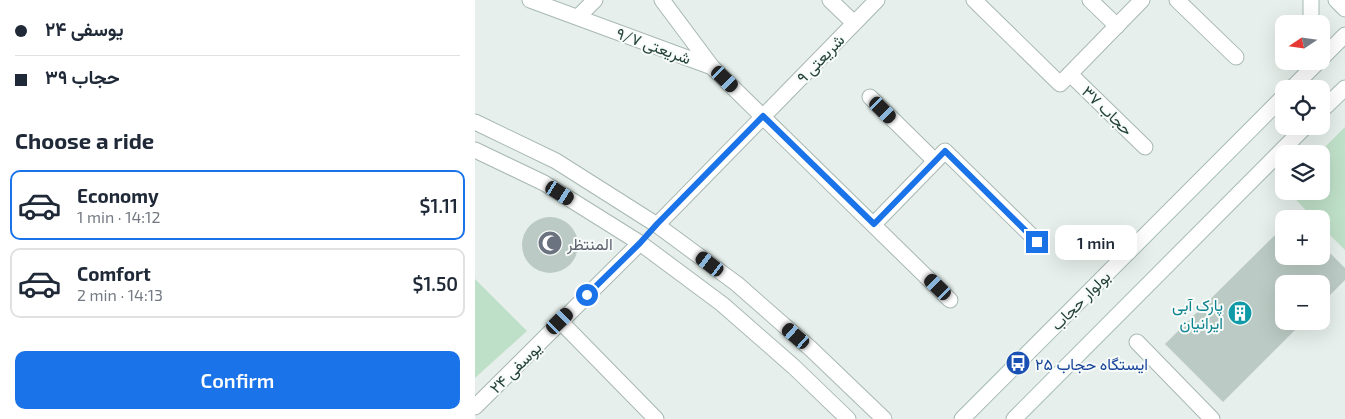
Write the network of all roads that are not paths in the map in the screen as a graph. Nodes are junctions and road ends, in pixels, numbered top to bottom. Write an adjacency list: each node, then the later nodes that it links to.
1 (530, 0): 14 (street, شریعتی ۹/۷)
2 (595, 0): 14 (street)
3 (662, 0): 20 (street)
4 (830, 0): 15 (street)
5 (877, 0): 15 (street, شریعتی ۹)
6 (974, 0): 22 (street)
7 (1090, 0): 16 (street)
8 (1142, 0): 16 (street)
9 (1177, 0): 19 (street)
10 (1311, 0): 13 (street)
11 (1336, 0): 12 (street)
12 (1345, 9)
13 (1311, 15)
14 (578, 17): 20 (street, شریعتی ۹/۷)
15 (853, 23): 28 (street, شریعتی ۹)
16 (1117, 26): 22 (street)
17 (1345, 35): 18 (street)
18 (1330, 49)
19 (1236, 57)
20 (712, 67): 28 (street, شریعتی ۹/۷)
21 (1308, 70): 23 (street)
22 (1070, 74): 31 (street, حجاب ۳۷)
23 (1299, 80)
24 (1345, 88): 27 (street)
25 (870, 97): 33 (street)
26 (1275, 105): 45 (street, بولوار حجاب)
27 (1332, 105)
28 (763, 116): 34 (street, شریعتی ۹); 35 (street, شریعتی ۹/۷)
29 (475, 122): 34 (street)
30 (1298, 135): 46 (street)
31 (1145, 147)
32 (475, 150): 37 (street)
33 (940, 156): 35 (street); 36 (street)
34 (657, 224): 37 (street, یوسفی ۲۴); 44 (street)
35 (874, 224): 38 (street, شریعتی ۹/۷)
36 (1037, 242)
37 (640, 243): 39 (street, یوسفی ۲۴); 43 (street)
38 (950, 300)
39 (560, 321): 41 (street, یوسفی ۲۴); 42 (street)
40 (1137, 342): 47 (street)
41 (475, 406)
42 (655, 419)
43 (849, 419)
44 (884, 419)
45 (962, 419)
46 (1014, 419)
47 (1212, 419)

